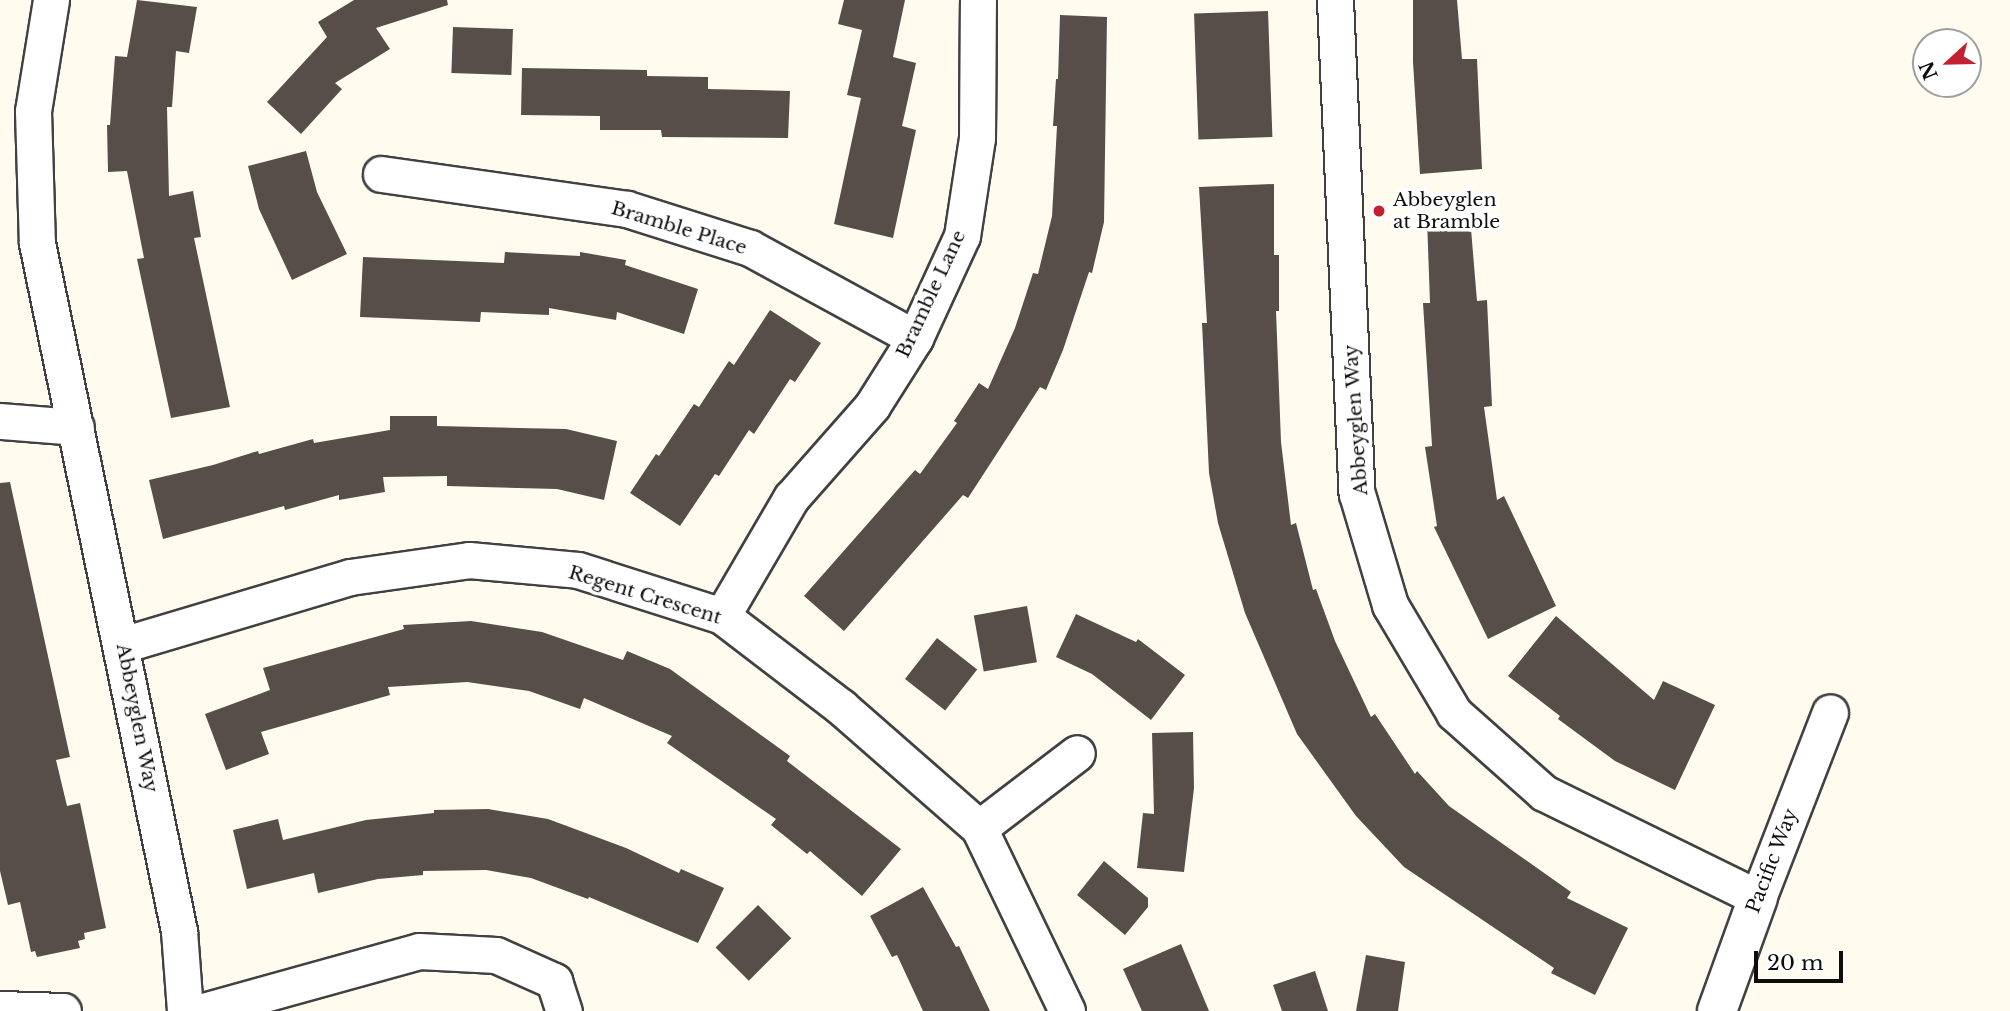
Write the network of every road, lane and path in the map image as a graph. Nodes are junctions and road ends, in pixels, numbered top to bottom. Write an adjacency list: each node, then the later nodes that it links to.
1 (51, 0): 7 (street, Abbeyglen Way)
2 (978, 0): 5 (street, Bramble Lane)
3 (1335, 0): 13 (street, Abbeyglen Way)
4 (381, 174): 5 (street, Bramble Place)
5 (915, 338): 8 (street, Bramble Lane)
6 (0, 421): 7 (street)
7 (76, 427): 9 (street, Abbeyglen Way)
8 (722, 616): 9 (street, Regent Crescent); 12 (street, Regent Crescent)
9 (122, 645): 16 (street, Abbeyglen Way)
10 (1829, 712): 13 (street, Pacific Way)
11 (1077, 752): 12 (street)
12 (979, 828): 19 (street, Regent Crescent)
13 (1758, 898): 20 (street, Pacific Way)
14 (0, 1009): 15 (street)
15 (63, 1011)
16 (185, 1011)
17 (203, 1011): 18 (street)
18 (564, 1011)
19 (1067, 1011)
20 (1717, 1011)

